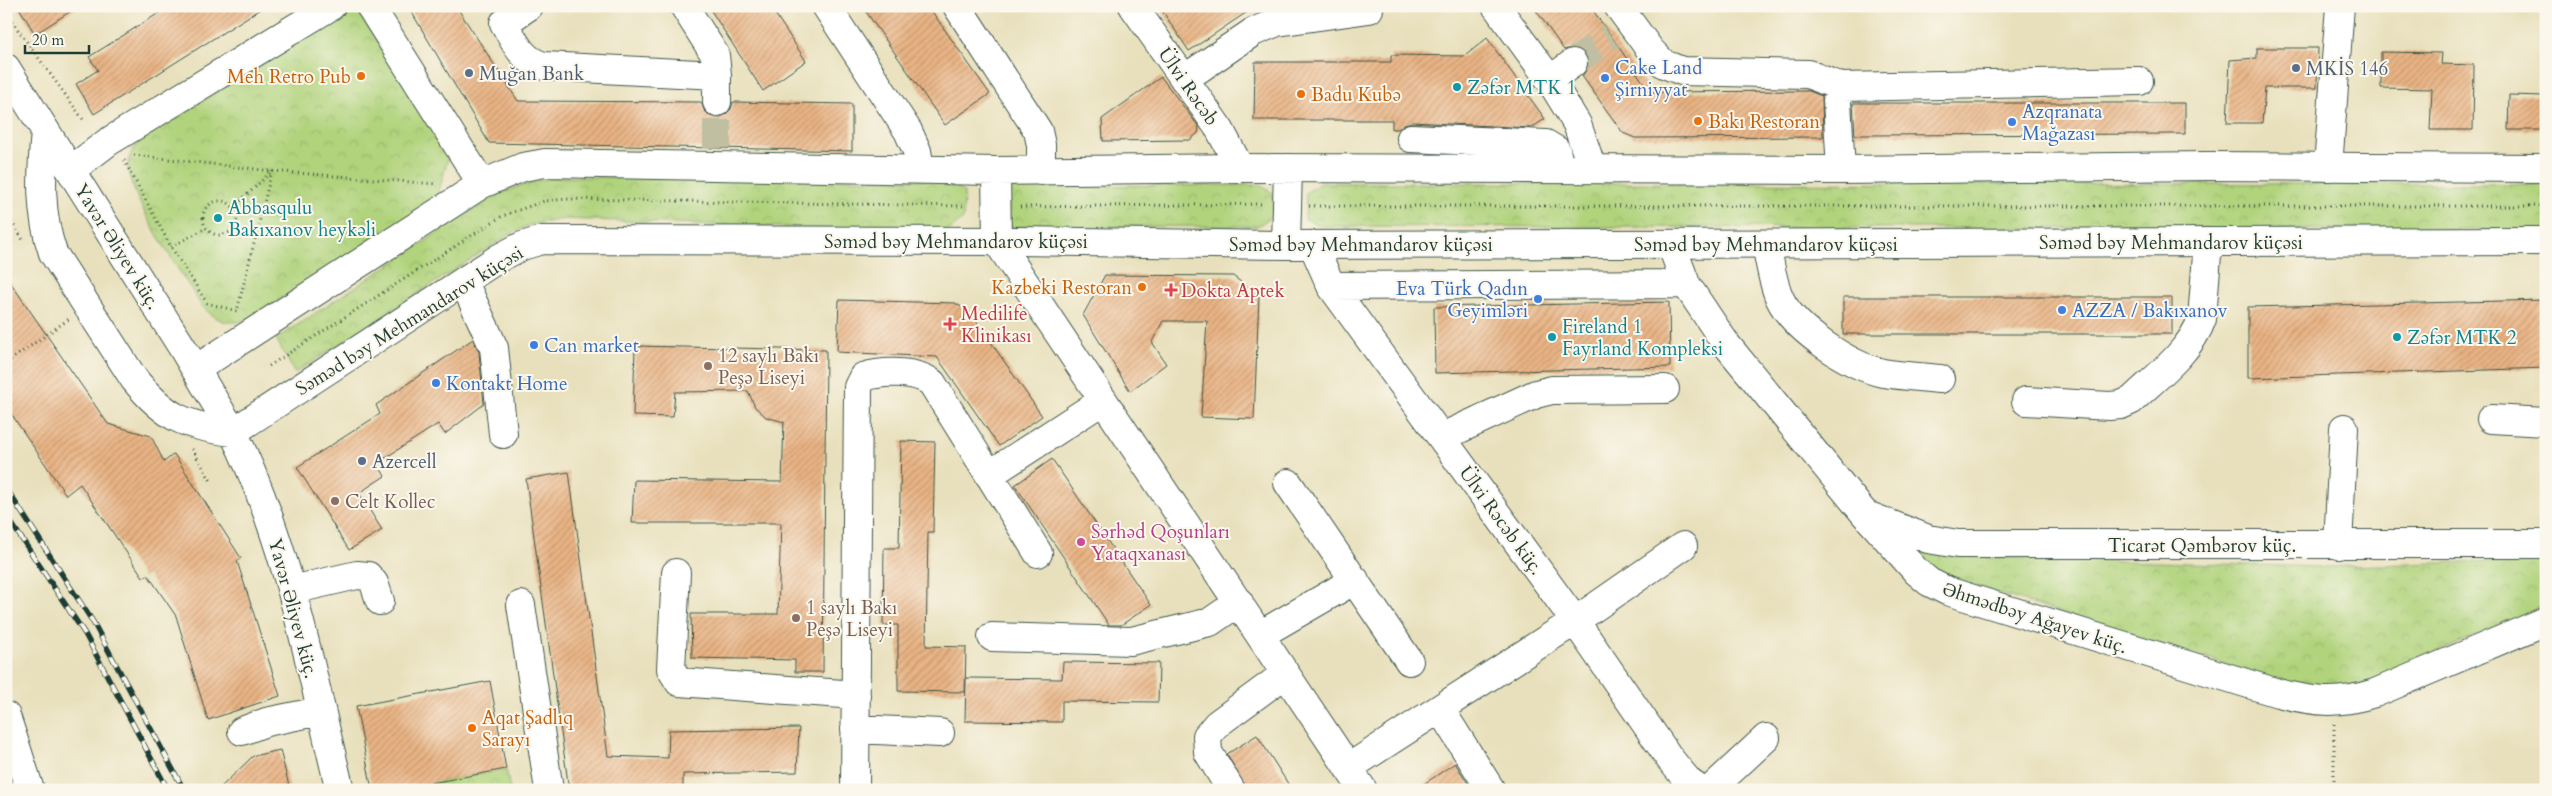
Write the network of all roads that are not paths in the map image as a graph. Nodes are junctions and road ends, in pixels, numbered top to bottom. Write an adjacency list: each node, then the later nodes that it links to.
1 (331, 6): 30 (main road)
2 (370, 6): 34 (main road)
3 (529, 6): 11 (main road)
4 (684, 6): 15 (main road)
5 (826, 6): 29 (main road)
6 (957, 6): 33 (main road)
7 (1133, 6): 16 (main road, Ülvi Rəcəb)
8 (1496, 6): 17 (main road)
9 (2340, 6): 23 (main road)
10 (1369, 9): 16 (main road)
11 (499, 14): 15 (main road)
12 (1620, 22): 19 (main road)
13 (1574, 63): 17 (main road)
14 (6, 68): 21 (main road, Yavər Əliyev küç.)
15 (718, 74): 20 (main road)
16 (1184, 80): 24 (main road, Ülvi Rəcəb)
17 (1550, 80): 27 (main road)
18 (2139, 81): 19 (main road)
19 (1841, 87): 31 (main road)
20 (717, 102)
21 (45, 132): 30 (main road, Yavər Əliyev küç.); 53 (main road)
22 (1411, 138): 26 (main road)
23 (2328, 167): 28 (main road); 31 (main road)
24 (1240, 168): 25 (main road); 33 (main road)
25 (1288, 168): 26 (main road); 40 (main road)
26 (1560, 168): 27 (main road)
27 (1592, 168): 31 (main road)
28 (2546, 168)
29 (920, 169): 32 (main road); 34 (main road)
30 (70, 170): 45 (main road, Yavər Əliyev küç.)
31 (1841, 170)
32 (996, 171): 33 (main road); 35 (main road)
33 (1041, 171)
34 (482, 184): 45 (main road)
35 (996, 241): 40 (main road, Səməd bəy Mehmandarov küçəsi); 42 (main road, Səməd bəy Mehmandarov küçəsi); 48 (main road)
36 (2208, 242): 37 (main road, Səməd bəy Mehmandarov küçəsi); 39 (main road, Səməd bəy Mehmandarov küçəsi); 49 (main road)
37 (2546, 242)
38 (1671, 244): 39 (main road, Səməd bəy Mehmandarov küçəsi); 41 (main road, Səməd bəy Mehmandarov küçəsi); 43 (main road, Əhmədbəy Ağayev küç.)
39 (1766, 244): 46 (main road)
40 (1286, 245): 41 (main road, Səməd bəy Mehmandarov küçəsi)
41 (1314, 245): 44 (main road, Ülvi Rəcəb küç.)
42 (464, 282): 53 (main road, Səməd bəy Mehmandarov küçəsi); 54 (main road)
43 (1686, 284): 44 (main road); 58 (main road, Əhmədbəy Ağayev küç.)
44 (1331, 286): 55 (main road, Ülvi Rəcəb küç.)
45 (189, 358): 53 (main road, Yavər Əliyev küç.)
46 (1940, 379)
47 (1665, 389): 55 (main road)
48 (1102, 401): 56 (main road); 67 (main road)
49 (2026, 401)
50 (2491, 419): 51 (main road)
51 (2546, 422)
52 (2344, 428): 60 (main road)
53 (233, 432): 65 (main road, Yavər Əliyev küç.)
54 (503, 434)
55 (1442, 438): 69 (main road, Ülvi Rəcəb küç.)
56 (989, 475): 62 (main road); 75 (main road)
57 (1288, 483): 64 (main road)
58 (1864, 513): 60 (main road, Ticarət Qəmbərov küç.); 70 (main road, Əhmədbəy Ağayev küç.)
59 (2546, 544): 60 (main road, Ticarət Qəmbərov küç.)
60 (2338, 545)
61 (1683, 546): 69 (main road)
62 (1038, 553)
63 (676, 573): 75 (main road)
64 (1355, 580): 71 (main road); 73 (main road)
65 (292, 590): 66 (main road); 77 (main road, Yavər Əliyev küç.)
66 (380, 601)
67 (1239, 602): 71 (main road); 72 (main road)
68 (521, 605): 86 (main road)
69 (1575, 620): 76 (main road); 90 (main road, Ülvi Rəcəb küç.)
70 (2546, 621)
71 (1260, 635): 74 (main road)
72 (992, 637)
73 (1409, 661)
74 (1286, 674): 83 (main road); 88 (main road)
75 (856, 695): 79 (main road)
76 (1440, 709): 83 (main road); 89 (main road)
77 (320, 711): 80 (main road); 85 (main road, Yavər Əliyev küç.)
78 (6, 716): 84 (main road)
79 (855, 729): 81 (main road); 87 (main road)
80 (242, 731)
81 (940, 733)
82 (1766, 738): 91 (main road)
83 (1355, 779)
84 (30, 790)
85 (340, 790)
86 (549, 790)
87 (855, 790)
88 (1231, 790)
89 (1491, 790)
90 (1700, 790)
91 (1710, 790)

